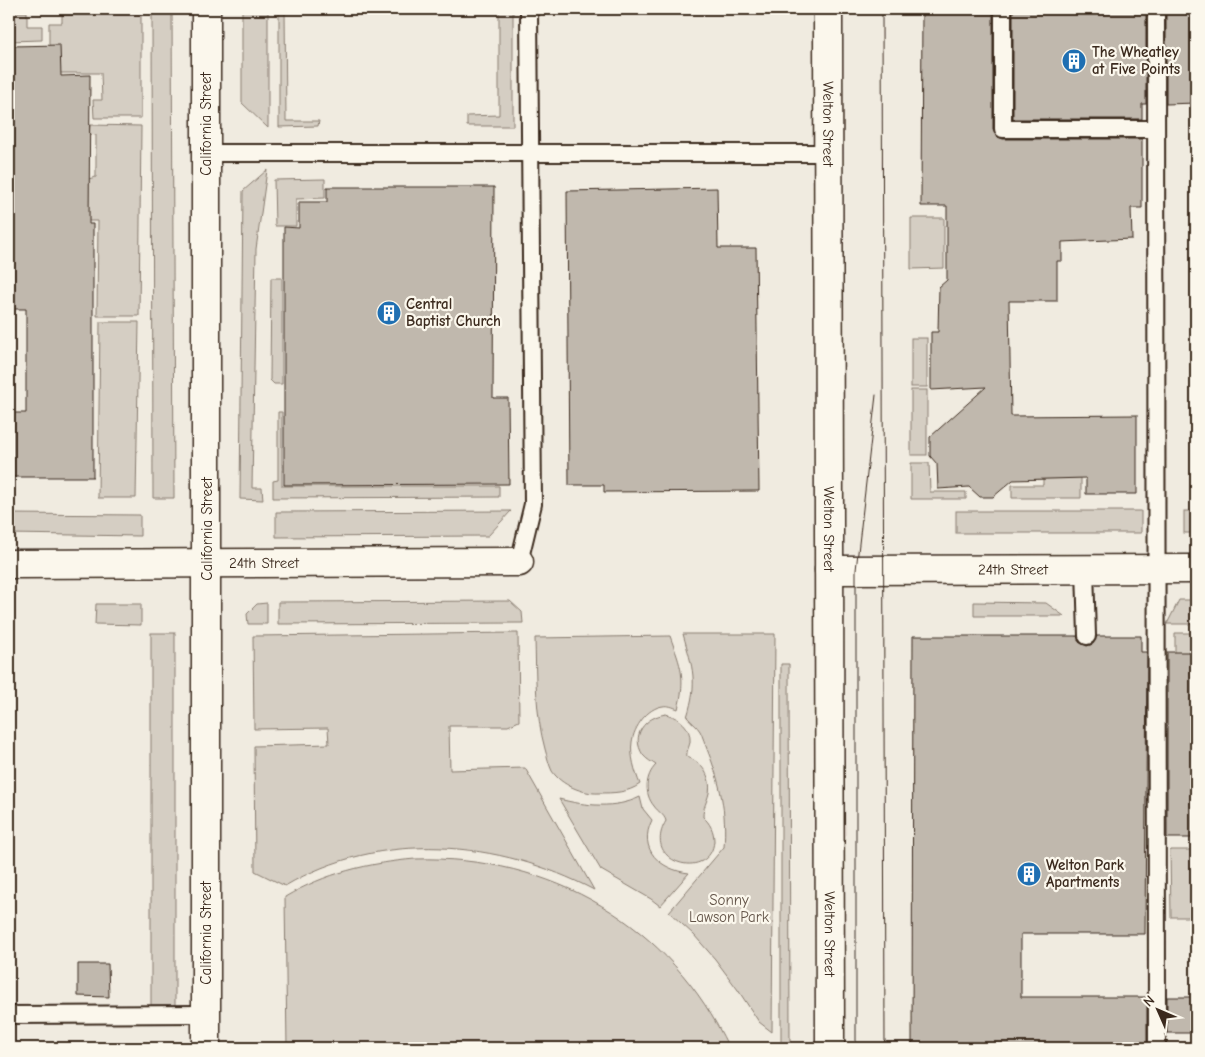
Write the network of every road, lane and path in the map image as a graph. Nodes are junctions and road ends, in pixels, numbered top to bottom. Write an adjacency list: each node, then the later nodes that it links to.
1 (206, 9): 7 (street, California Street)
2 (529, 9): 8 (lane)
3 (828, 9): 9 (street, Welton Street)
4 (1003, 9): 6 (lane)
5 (1156, 9): 6 (lane)
6 (1156, 129): 13 (lane)
7 (206, 153): 8 (lane); 11 (street, California Street)
8 (530, 153): 9 (lane); 10 (lane)
9 (829, 153): 15 (street, Welton Street)
10 (519, 562): 11 (street, 24th Street)
11 (207, 563): 12 (street, 24th Street); 18 (street, California Street)
12 (9, 564)
13 (1156, 569): 14 (street, 24th Street); 16 (street, 24th Street); 22 (lane)
14 (1196, 569)
15 (830, 570): 16 (street, 24th Street); 21 (street, Welton Street)
16 (1085, 570): 17 (lane)
17 (1087, 636)
18 (206, 1014): 19 (lane); 20 (street, California Street)
19 (9, 1015)
20 (206, 1048)
21 (830, 1048)
22 (1157, 1048)

